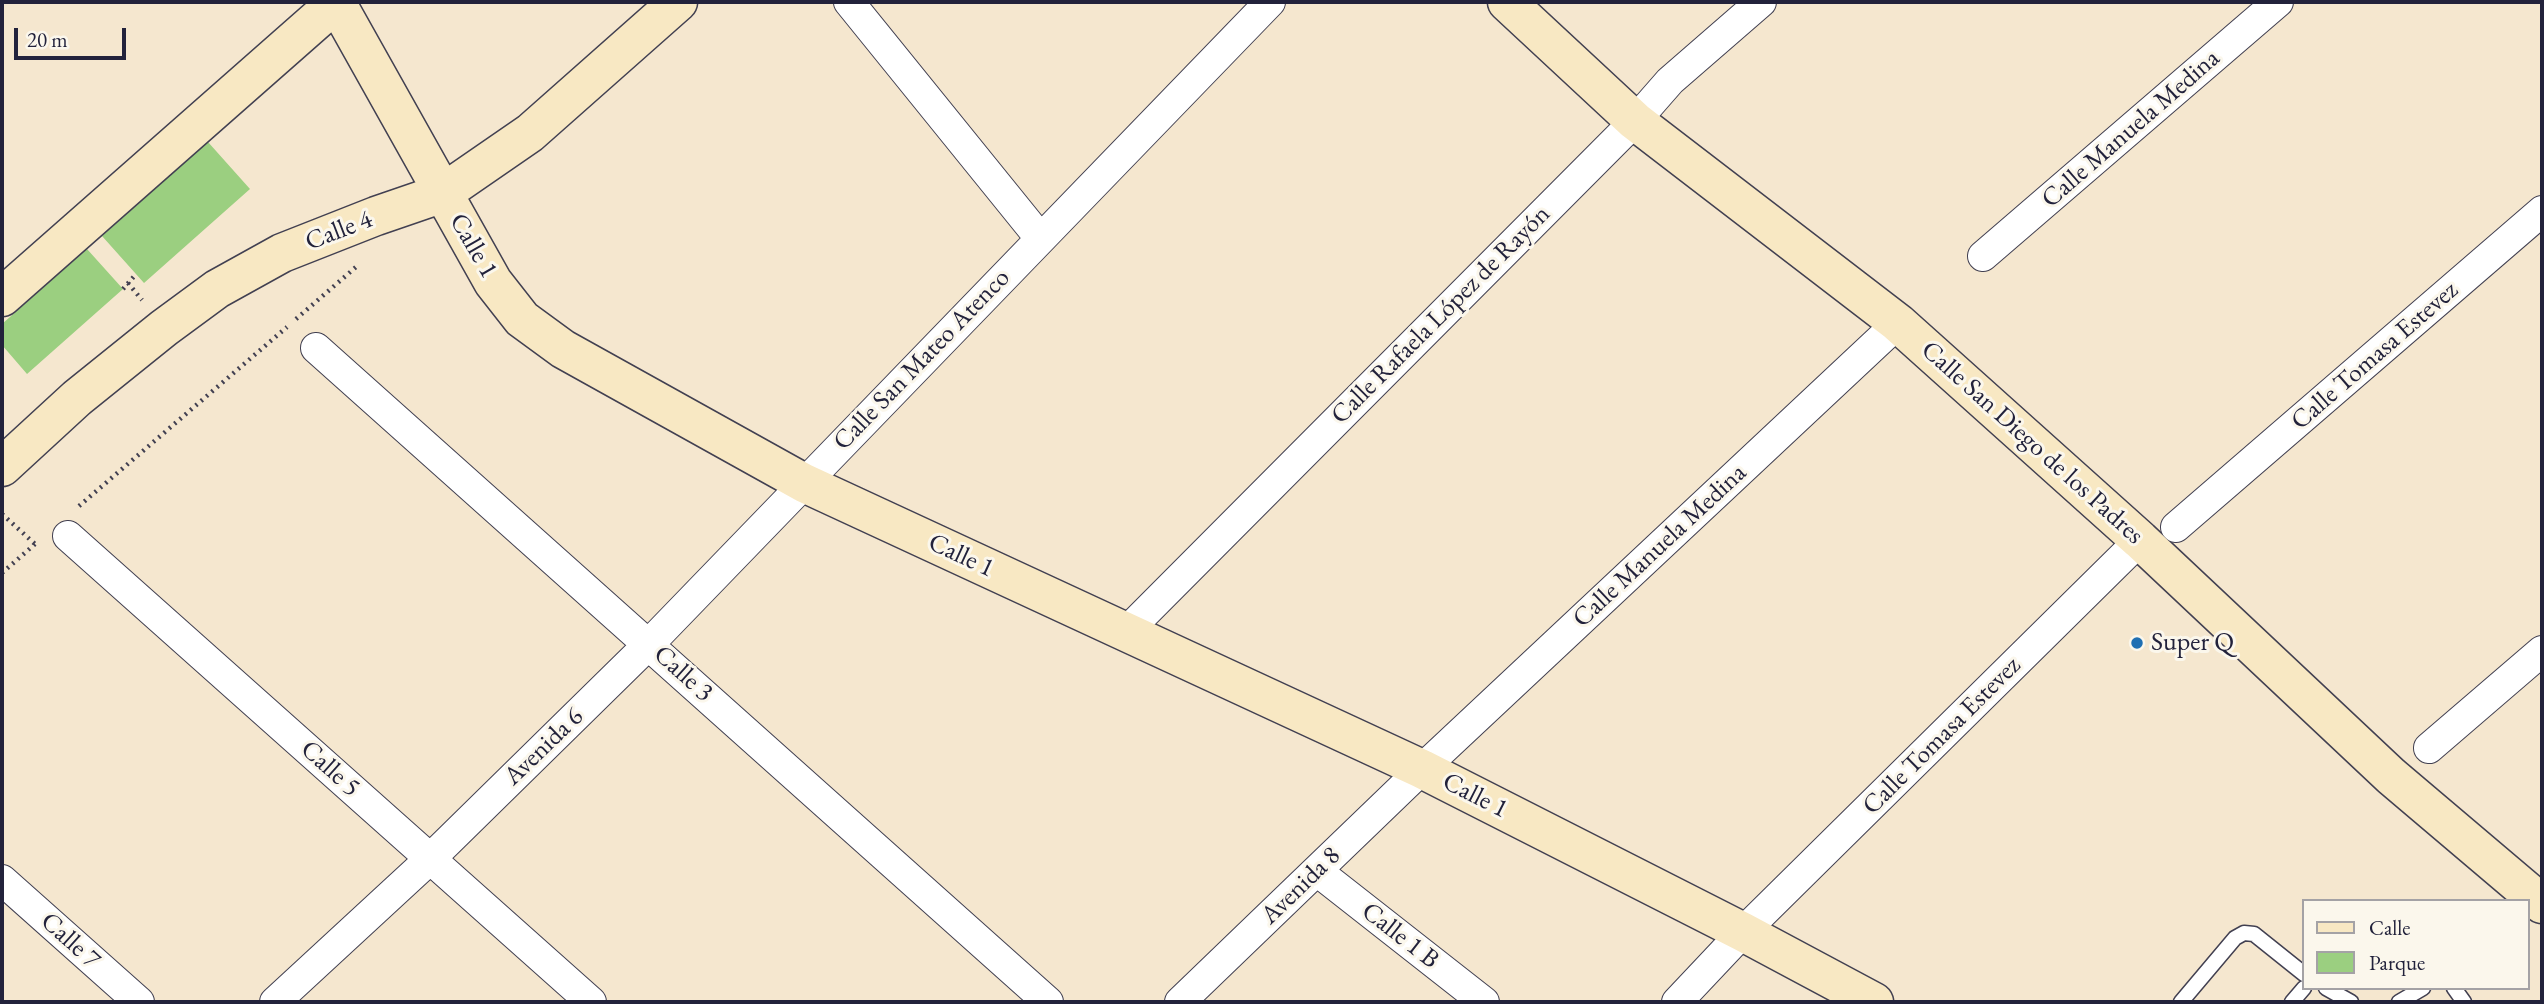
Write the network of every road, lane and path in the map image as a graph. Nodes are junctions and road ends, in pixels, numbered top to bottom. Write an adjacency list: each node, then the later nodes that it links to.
1 (337, 2): 11 (main road, Calle 1); 18 (main road)
2 (678, 2): 11 (main road, Calle 4)
3 (849, 2): 13 (street)
4 (1270, 2): 13 (street, Calle San Mateo Atenco)
5 (1507, 2): 9 (main road, Calle San Diego de los Padres)
6 (1540, 2): 9 (main road)
7 (1761, 2): 10 (street, Calle Rafaela López de Rayón)
8 (2278, 2): 14 (street, Calle Manuela Medina)
9 (1550, 40): 10 (main road, Calle San Diego de los Padres)
10 (1635, 121): 19 (main road, Calle San Diego de los Padres); 28 (street, Calle Rafaela López de Rayón)
11 (443, 193): 21 (main road, Calle 4); 22 (main road, Calle 1)
12 (2542, 211): 24 (street, Calle Tomasa Estevez)
13 (1040, 238): 22 (street, Calle San Mateo Atenco)
14 (1983, 256)
15 (361, 263): 23 (path)
16 (136, 274): 17 (path)
17 (123, 289)
18 (2, 297)
19 (1898, 323): 26 (main road, Calle San Diego de los Padres); 32 (street, Calle Manuela Medina)
20 (316, 348): 29 (street, Calle 3)
21 (2, 467)
22 (804, 483): 28 (main road, Calle 1); 29 (street, Avenida 6)
23 (77, 508)
24 (2176, 527)
25 (57, 536): 27 (path); 33 (street, Calle 5)
26 (2140, 540): 36 (main road, Calle San Diego de los Padres); 37 (street, Calle Tomasa Estevez)
27 (2, 573)
28 (1125, 633): 32 (main road, Calle 1)
29 (649, 644): 33 (street, Avenida 6); 44 (street, Calle 3)
30 (2542, 651): 31 (street)
31 (2429, 748)
32 (1422, 769): 34 (street, Avenida 8); 37 (main road, Calle 1)
33 (431, 858): 42 (street, Avenida 6); 43 (street, Calle 5)
34 (1317, 870): 45 (street, Avenida 8); 46 (street, Calle 1 B)
35 (2, 880): 41 (street, Calle 7)
36 (2536, 904)
37 (1743, 932): 47 (street, Calle Tomasa Estevez); 48 (main road, Calle 1)
38 (2302, 972): 49 (lane)
39 (2330, 990): 50 (lane)
40 (2420, 990): 51 (lane)
41 (139, 1002)
42 (275, 1002)
43 (591, 1002)
44 (1048, 1002)
45 (1180, 1002)
46 (1483, 1002)
47 (1677, 1002)
48 (1874, 1002)
49 (2180, 1002)
50 (2351, 1002)
51 (2399, 1002)

